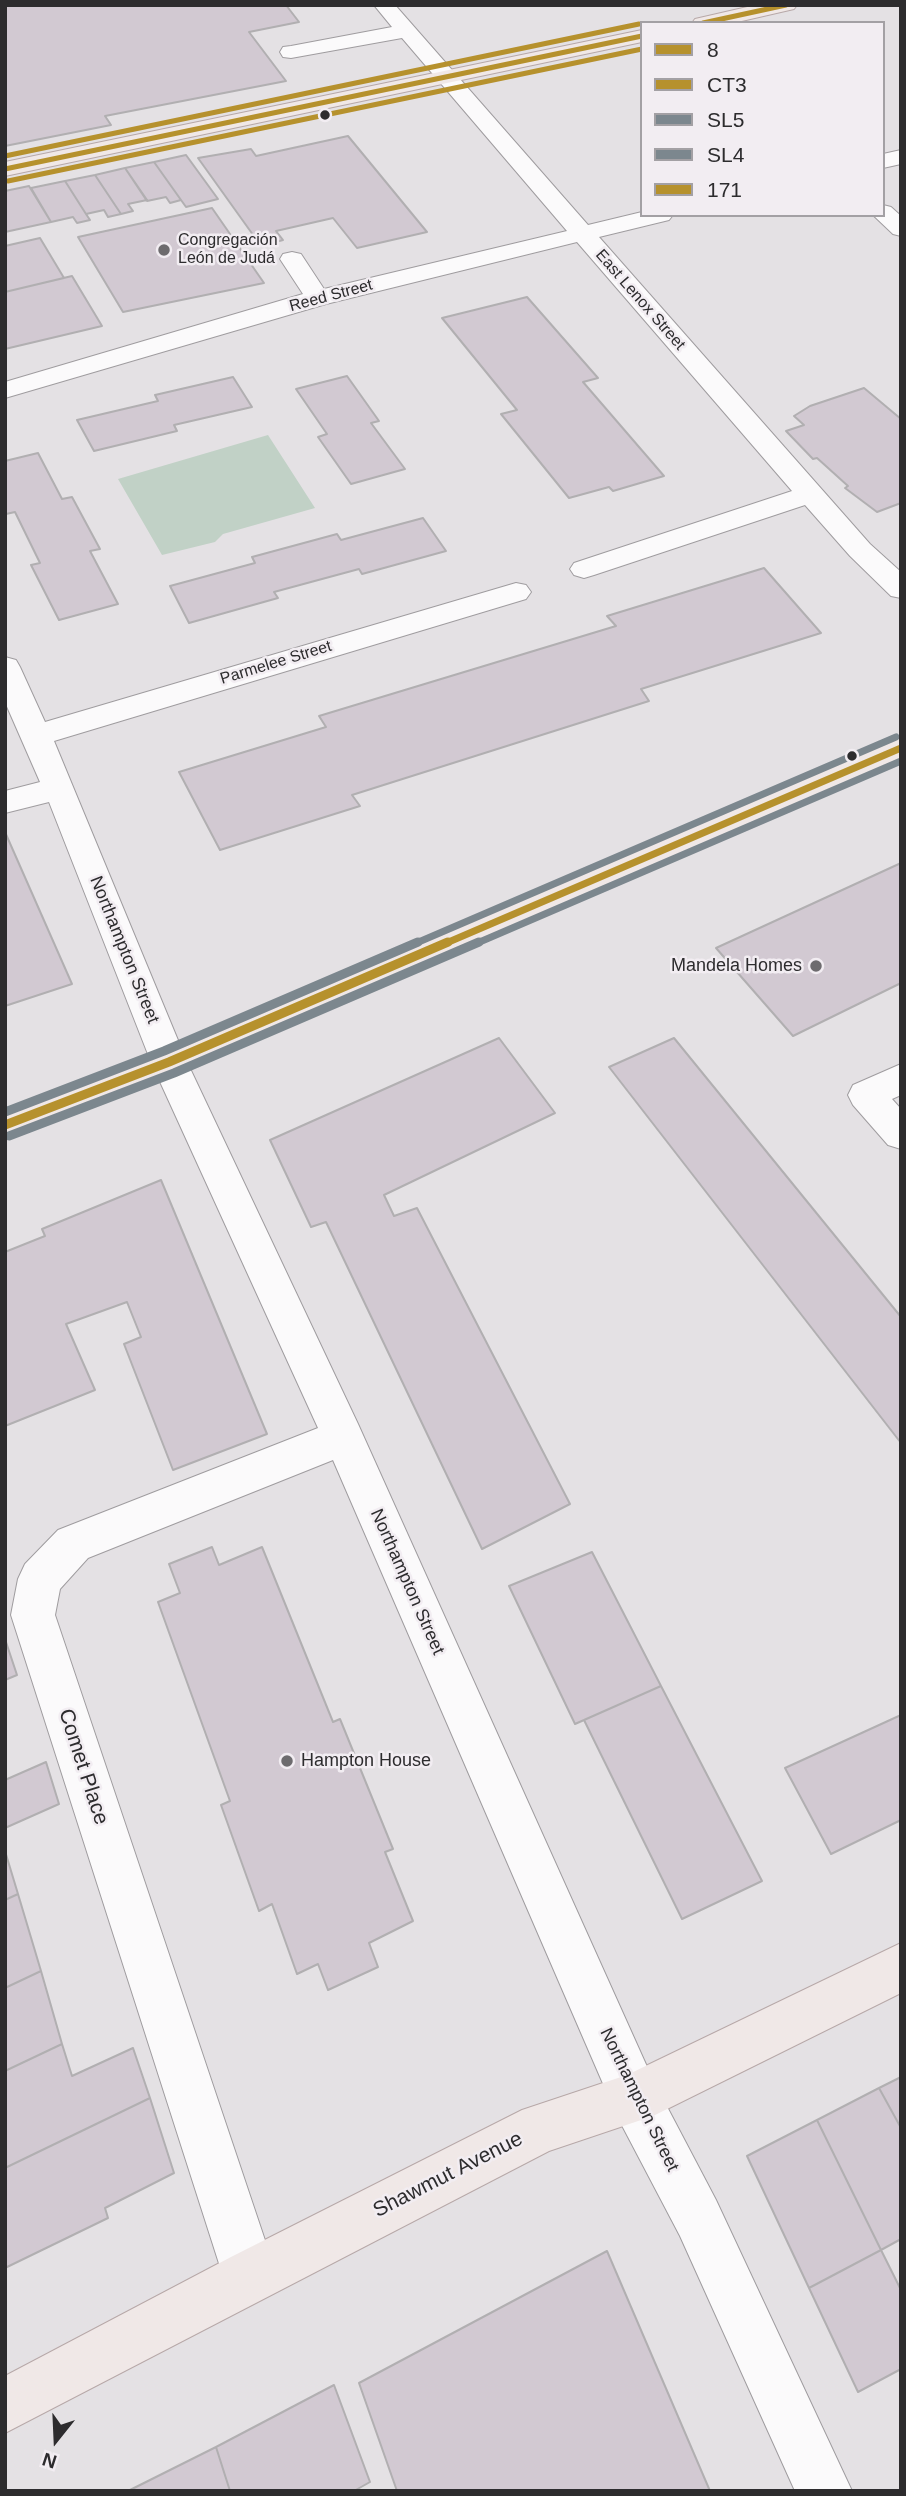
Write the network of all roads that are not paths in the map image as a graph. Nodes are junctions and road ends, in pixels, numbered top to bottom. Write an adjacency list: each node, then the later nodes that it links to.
1 (384, 5): 5 (street, East Lenox Street)
2 (787, 5): 3 (main road)
3 (750, 9): 4 (main road)
4 (709, 21)
5 (407, 32): 7 (street); 8 (street, East Lenox Street)
6 (640, 36): 8 (main road)
7 (291, 52)
8 (447, 77): 9 (main road); 13 (street, East Lenox Street)
9 (5, 169)
10 (885, 214): 12 (street)
11 (654, 217): 13 (street, Reed Street)
12 (901, 229)
13 (582, 234): 15 (street, Reed Street); 17 (street, East Lenox Street)
14 (292, 258): 15 (street)
15 (318, 298): 16 (street, Reed Street)
16 (5, 390)
17 (810, 494): 18 (street); 19 (street, East Lenox Street)
18 (584, 569)
19 (901, 589)
20 (516, 592): 22 (street, Parmelee Street)
21 (5, 667): 22 (street, Northampton Street)
22 (37, 735): 24 (street, Northampton Street)
23 (901, 748): 26 (main road)
24 (59, 788): 25 (street); 26 (street, Northampton Street)
25 (5, 802)
26 (169, 1062): 28 (main road); 30 (street, Northampton Street)
27 (901, 1078): 29 (street)
28 (5, 1125)
29 (901, 1134)
30 (343, 1437): 32 (street, Northampton Street); 33 (street, Comet Place)
31 (901, 1967): 32 (main road, Shawmut Avenue)
32 (635, 2098): 33 (main road, Shawmut Avenue); 35 (street, Northampton Street)
33 (250, 2276): 34 (main road, Shawmut Avenue)
34 (5, 2406)
35 (824, 2491)

